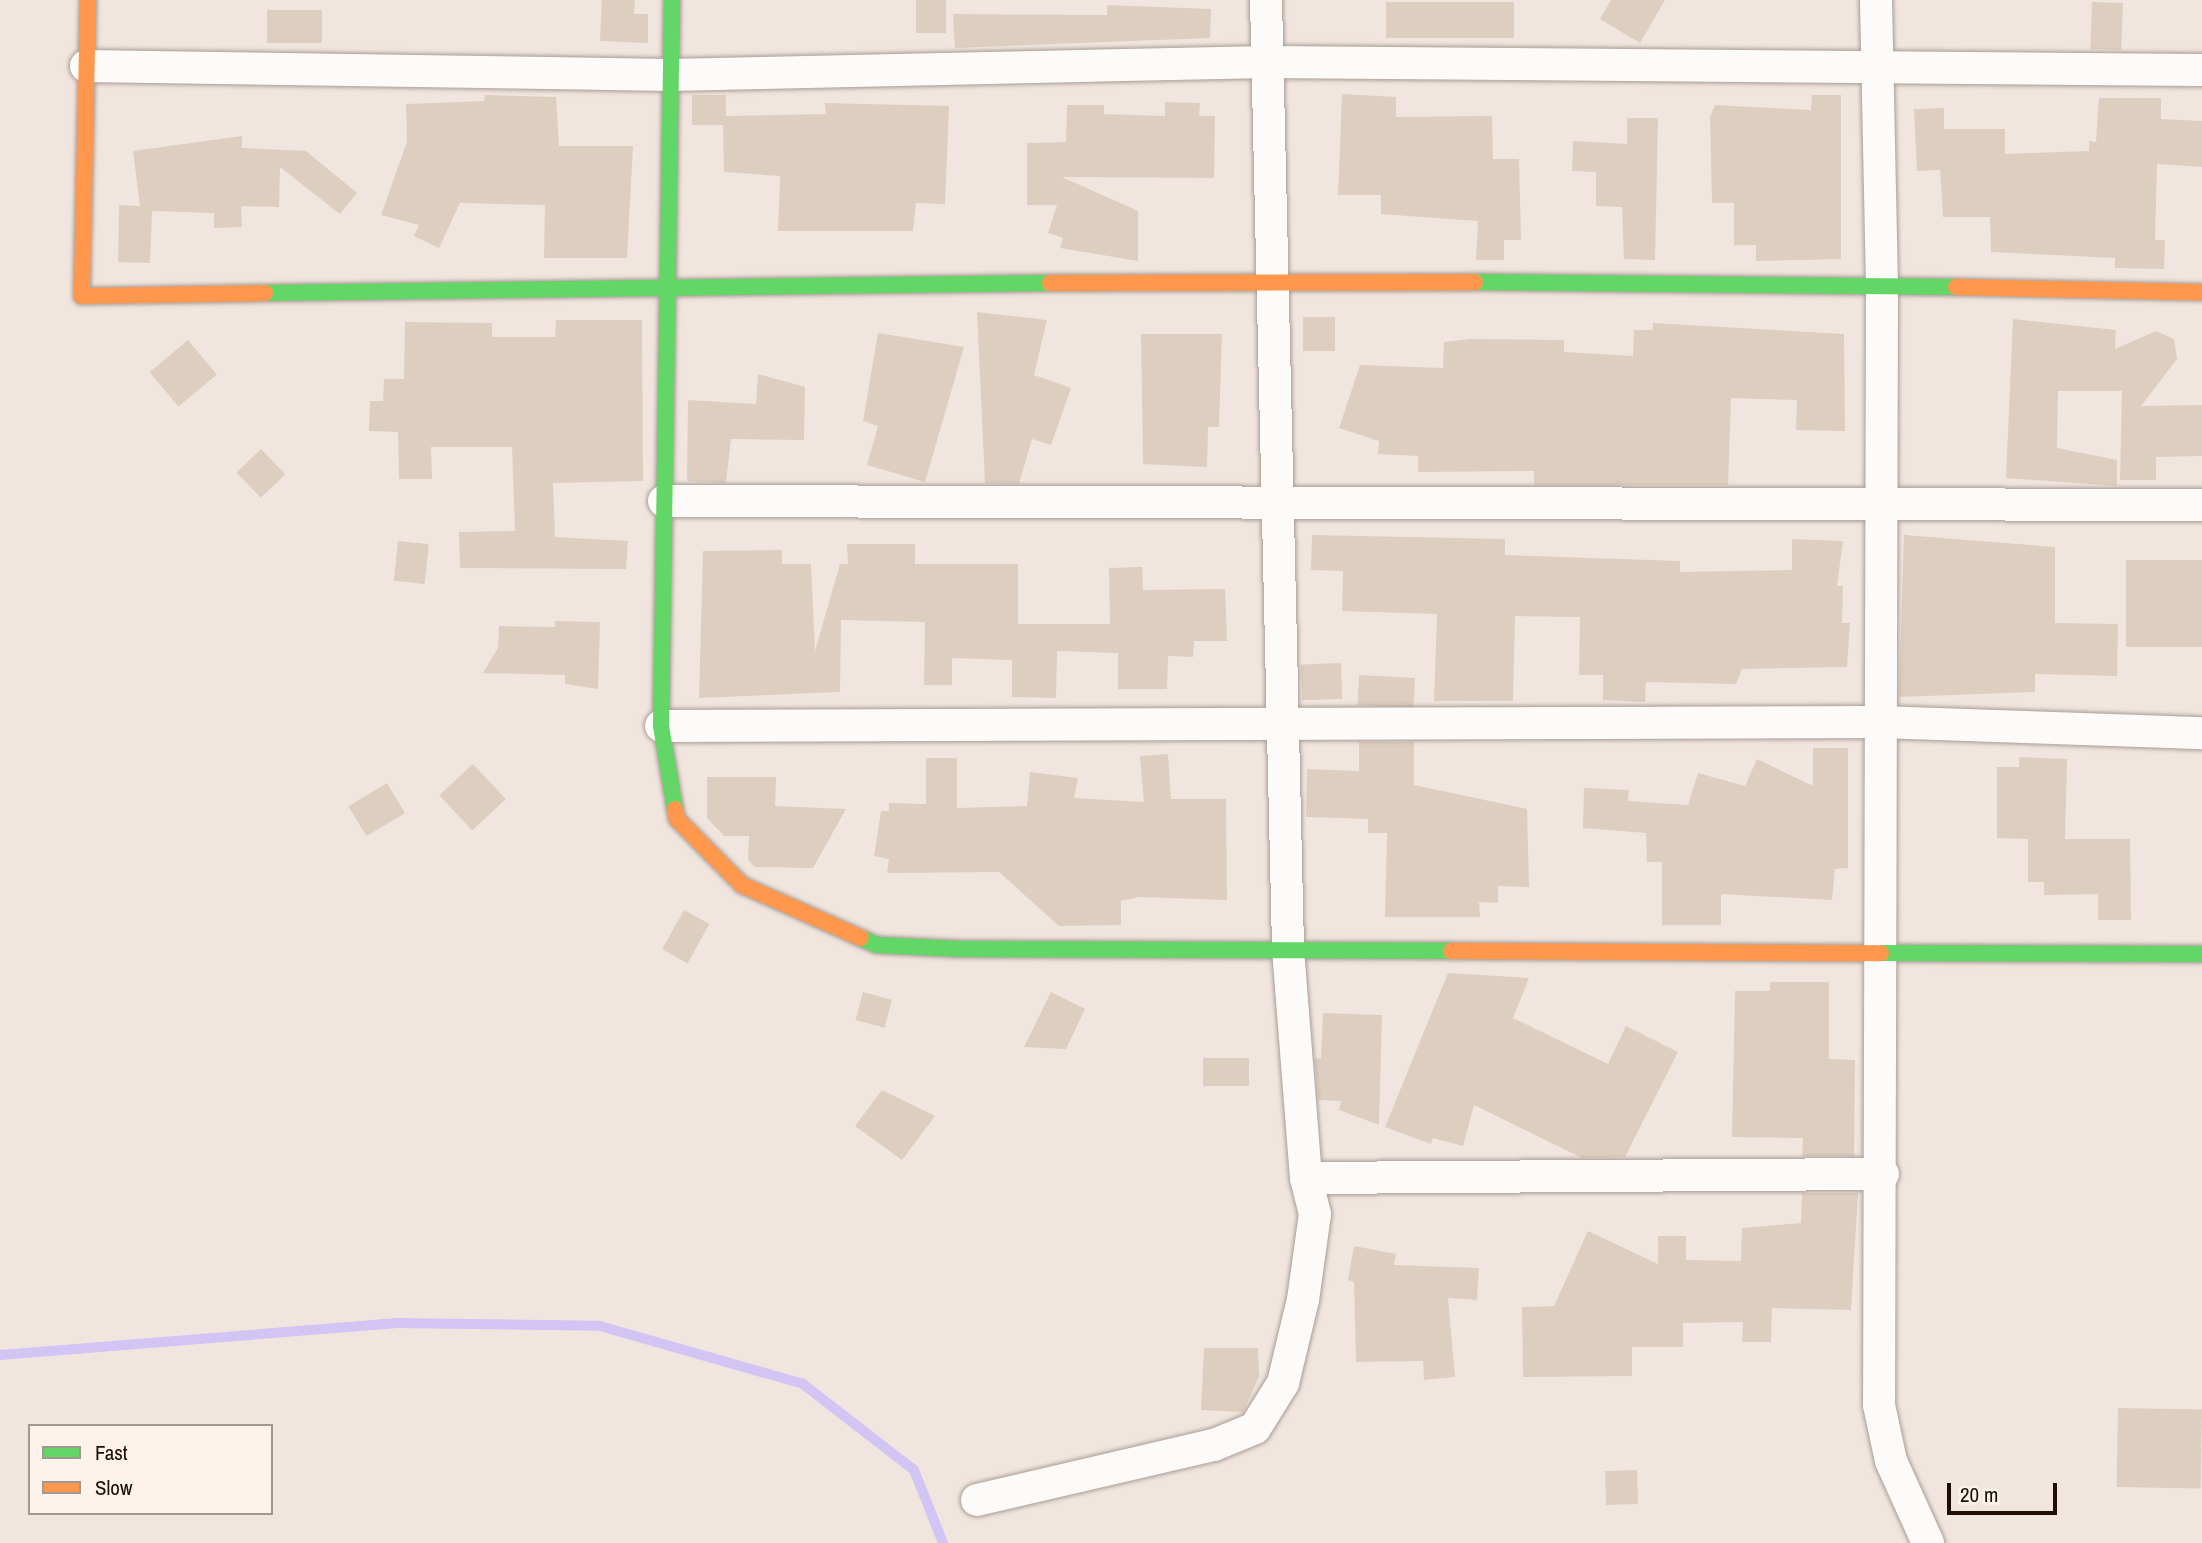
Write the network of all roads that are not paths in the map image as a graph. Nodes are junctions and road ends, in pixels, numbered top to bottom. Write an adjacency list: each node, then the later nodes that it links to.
1 (88, 0): 6 (street)
2 (672, 0): 9 (street)
3 (1266, 0): 5 (street)
4 (1877, 0): 7 (street)
5 (1267, 62): 7 (street); 9 (street); 11 (street)
6 (86, 66): 9 (street); 10 (street)
7 (1876, 69): 8 (street); 12 (street)
8 (2202, 70)
9 (670, 75): 10 (street)
10 (668, 285): 11 (street); 14 (street)
11 (1277, 285): 12 (street); 15 (street)
12 (1882, 285): 13 (street); 17 (street)
13 (2202, 292)
14 (664, 501): 15 (street); 20 (street)
15 (1280, 504): 17 (street); 18 (street)
16 (2202, 505): 17 (street)
17 (1880, 506): 19 (street)
18 (1284, 722): 19 (street); 20 (street); 22 (street)
19 (1880, 722): 21 (street); 23 (street)
20 (661, 726): 22 (street)
21 (2202, 733)
22 (1288, 947): 23 (street); 26 (street)
23 (1882, 951): 24 (street); 25 (street)
24 (2202, 954)
25 (1883, 1174): 26 (street); 28 (street)
26 (1306, 1178): 27 (street)
27 (977, 1500)
28 (1928, 1543)

